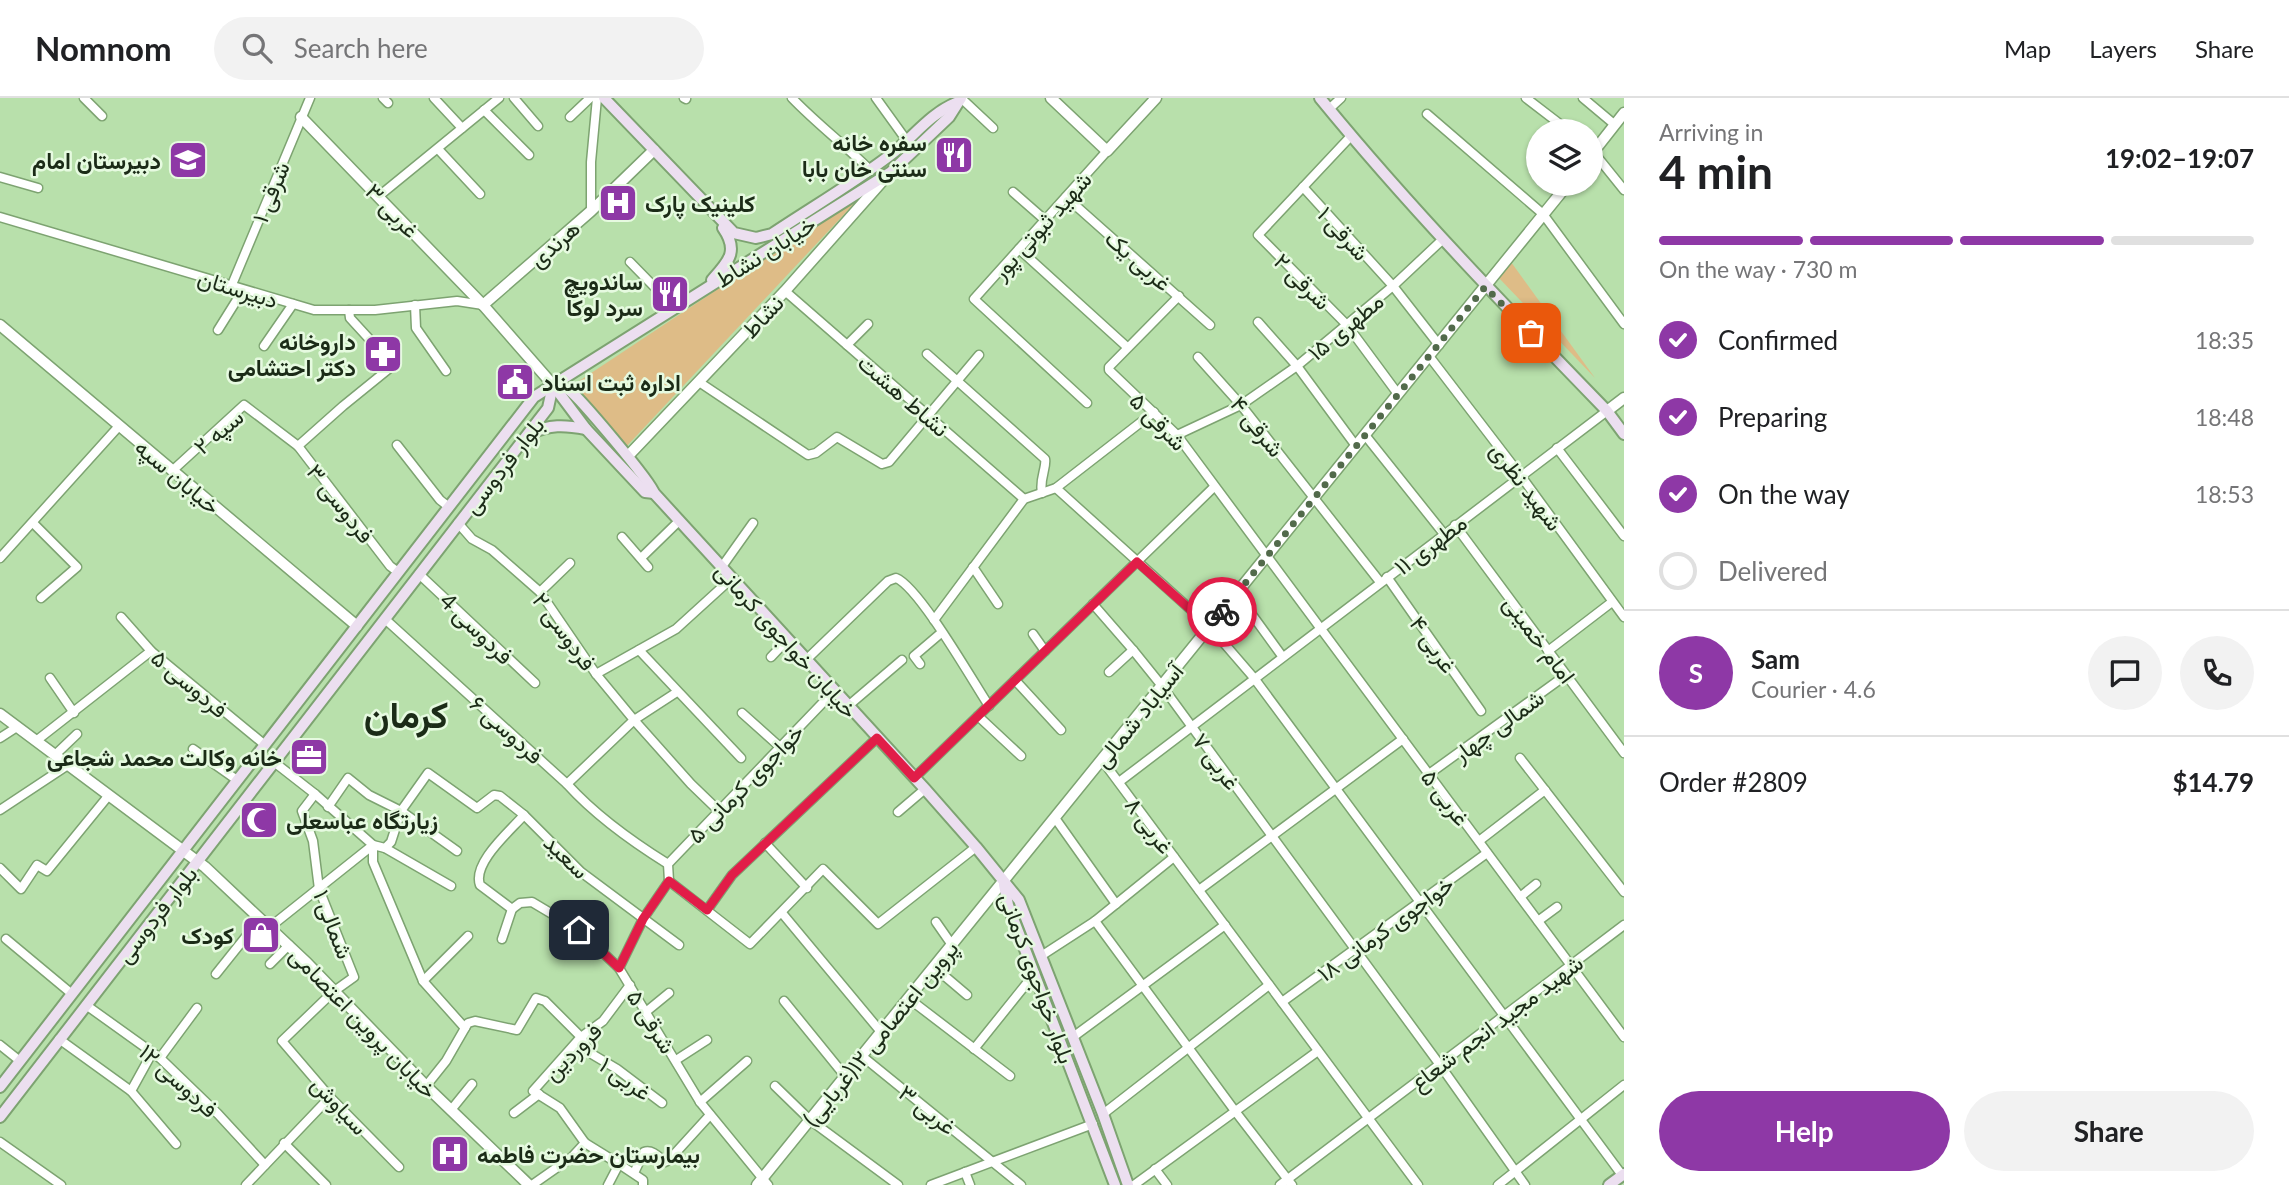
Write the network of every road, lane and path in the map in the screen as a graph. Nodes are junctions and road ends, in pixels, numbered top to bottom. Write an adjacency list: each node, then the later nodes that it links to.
1 (84, 98): 22 (street)
2 (310, 98): 23 (street, شرقی ۱)
3 (435, 98): 28 (street)
4 (499, 98): 19 (street)
5 (514, 98): 27 (street)
6 (590, 98): 24 (street)
7 (597, 98): 49 (street)
8 (604, 98): 34 (main road)
9 (792, 98): 38 (street)
10 (876, 98): 32 (street)
11 (1051, 98): 35 (street)
12 (1156, 98): 35 (street)
13 (1321, 98): 18 (main road)
14 (1340, 98): 18 (street)
15 (1526, 98): 25 (street)
16 (1583, 98): 26 (street)
17 (959, 100): 29 (street); 32 (main road); 39 (main road, خیابان نشاط)
18 (1329, 109): 30 (main road)
19 (484, 110): 28 (street); 36 (street)
20 (1624, 113): 26 (street)
21 (1427, 114): 51 (street)
22 (102, 116)
23 (301, 117): 46 (street, ۳ غربی); 58 (street, شرقی ۱)
24 (570, 117)
25 (1553, 119)
26 (1614, 124): 31 (street)
27 (538, 126)
28 (463, 128): 33 (street)
29 (993, 128)
30 (1351, 136): 41 (street); 54 (main road)
31 (1603, 138)
32 (907, 141): 38 (main road)
33 (438, 149): 45 (street); 46 (street)
34 (654, 150): 49 (street, هرندی); 50 (main road)
35 (1108, 151): 48 (street, شهید ثبوتی پور)
36 (529, 155)
37 (1603, 164): 43 (street)
38 (870, 170): 50 (main road)
39 (891, 172): 60 (main road, خیابان نشاط); 62 (street, نشاط)
40 (0, 177): 42 (street)
41 (1303, 187): 57 (street, شرقی ۱); 73 (street, شرقی ۲)
42 (38, 188)
43 (1624, 190)
44 (1013, 192): 53 (street)
45 (480, 194)
46 (379, 196): 66 (street, ۳ غربی)
47 (1558, 196): 51 (street, آسیاباد شمالی)
48 (1066, 197): 53 (street, شهید ثبوتی پور); 63 (street, غربی یک)
49 (591, 211): 66 (street, هرندی)
50 (713, 214): 60 (main road)
51 (1543, 214): 59 (street, آسیاباد شمالی); 71 (street)
52 (0, 218): 58 (street, دبیرستان)
53 (1045, 220): 55 (street, شهید ثبوتی پور)
54 (1442, 240): 57 (street, مطهری ۱۵); 59 (main road)
55 (1019, 249): 79 (street); 93 (street, شهید ثبوتی پور)
56 (630, 262): 67 (street)
57 (1393, 286): 73 (street, مطهری ۱۵); 77 (street, شرقی ۱)
58 (231, 287): 61 (street, دبیرستان)
59 (1485, 287): 77 (street, آسیاباد شمالی); 95 (main road)
60 (705, 288): 67 (main road, خیابان نشاط)
61 (243, 290): 64 (street, دبیرستان); 75 (street)
62 (785, 291): 76 (street, نشاط هشت); 89 (street, نشاط)
63 (1179, 296): 72 (street, غربی یک); 79 (street, شرقی ۵)
64 (293, 304): 68 (street, دبیرستان); 78 (street)
65 (415, 305): 66 (street, دبیرستان); 68 (street, دبیرستان); 87 (street)
66 (483, 305): 90 (street, ۳ غربی)
67 (674, 307): 90 (main road, خیابان نشاط)
68 (349, 310): 80 (street)
69 (1258, 322): 86 (street)
70 (868, 324): 76 (street)
71 (1624, 324)
72 (1210, 325)
73 (1347, 325): 86 (street, مطهری ۱۵); 91 (street, شرقی ۲)
74 (0, 326): 98 (street, خیابان سپه)
75 (218, 330)
76 (847, 345): 97 (street, نشاط هشت)
77 (1438, 345): 83 (street, آسیاباد شمالی)
78 (264, 346)
79 (1127, 347): 96 (street, شرقی ۵)
80 (383, 354)
81 (927, 354): 88 (street)
82 (979, 355): 88 (street)
83 (1429, 356): 91 (street, آسیاباد شمالی); 110 (street, شهید نظری)
84 (1198, 357): 94 (street, شرقی ۴)
85 (396, 363): 105 (street, فردوسی ۳)
86 (1297, 366): 94 (street, مطهری ۱۵); 106 (street)
87 (446, 371)
88 (957, 380): 97 (street); 114 (street)
89 (699, 382): 97 (street); 108 (street, نشاط)
90 (553, 385): 99 (main road); 103 (main road, بلوار فردوسی); 108 (main road); 117 (main road, بلوار فردوسی)
91 (1398, 394): 102 (street, آسیاباد شمالی)
92 (1624, 398): 95 (street)
93 (1087, 403)
94 (1241, 405): 101 (street, مطهری ۱۵); 115 (street, شرقی ۴)
95 (1607, 411): 100 (main road); 107 (street, مطهری ۱۱)
96 (1154, 412): 101 (street, شرقی ۵); 112 (street)
97 (928, 415): 116 (street, نشاط هشت)
98 (119, 426): 109 (street, خیابان سپه); 119 (street)
99 (586, 429): 103 (main road); 113 (main road)
100 (1624, 434)
101 (1177, 435): 111 (street, شرقی ۵)
102 (1365, 435): 106 (street, آسیاباد شمالی); 123 (street)
103 (525, 438): 120 (main road, بلوار فردوسی)
104 (397, 445): 117 (street)
105 (298, 446): 109 (street, سپه ۲); 134 (street, فردوسی ۳)
106 (1356, 446): 115 (street, آسیاباد شمالی)
107 (1557, 448): 110 (street, مطهری ۱۱); 124 (street)
108 (628, 456): 113 (main road)
109 (172, 471): 148 (street, خیابان سپه)
110 (1521, 476): 122 (street, مطهری ۱۱); 141 (street, شهید نظری)
111 (1214, 486): 126 (street, شرقی ۵); 129 (street)
112 (1056, 488): 114 (street); 129 (street)
113 (654, 493): 118 (main road, خیابان خواجوی کرمانی)
114 (1042, 493): 116 (street)
115 (1315, 497): 126 (street, آسیاباد شمالی); 137 (street, شرقی ۴)
116 (1024, 499): 132 (street)
117 (449, 507): 134 (main road, بلوار فردوسی)
118 (679, 521): 128 (street); 133 (main road, خیابان خواجوی کرمانی)
119 (33, 523): 127 (street); 140 (street)
120 (458, 523): 135 (main road, بلوار فردوسی); 138 (street, فردوسی ۲)
121 (753, 523): 133 (street)
122 (1455, 525): 123 (street, مطهری ۱۱); 159 (street, امام خمینی)
123 (1444, 534): 137 (street, مطهری ۱۱)
124 (1624, 536)
125 (622, 537): 128 (street)
126 (1267, 556): 139 (street, آسیاباد شمالی); 150 (street, شرقی ۵)
127 (0, 558)
128 (641, 558): 131 (street)
129 (1137, 562): 143 (street); 149 (street)
130 (570, 563): 138 (street)
131 (648, 567)
132 (973, 567): 142 (street); 147 (street)
133 (722, 568): 136 (main road, خیابان خواجوی کرمانی)
134 (398, 572): 148 (main road, بلوار فردوسی)
135 (419, 573): 146 (main road, بلوار فردوسی); 171 (street, فردوسی 4)
136 (731, 579): 154 (main road, خیابان خواجوی کرمانی); 155 (street)
137 (1384, 580): 150 (street, مطهری ۱۱); 177 (street, ۴ غربی)
138 (540, 592): 166 (street, فردوسی ۲)
139 (1237, 594): 149 (street, آسیاباد شمالی); 160 (street)
140 (41, 598)
141 (1612, 602): 145 (street, شهید نظری); 159 (street)
142 (998, 604)
143 (1093, 604): 156 (street, ۷ غربی); 158 (street)
144 (121, 617): 157 (street, فردوسی ۵)
145 (1624, 617)
146 (385, 619): 153 (main road, بلوار فردوسی); 206 (street, فردوسی ۶)
147 (933, 620): 151 (street); 162 (street)
148 (356, 626): 153 (main road); 191 (main road, بلوار فردوسی)
149 (1210, 627): 169 (street); 172 (street, آسیاباد شمالی)
150 (1320, 628): 160 (street, مطهری ۱۱); 189 (street, ۵ غربی)
151 (942, 633): 164 (street); 176 (street)
152 (1033, 634): 158 (street)
153 (370, 637): 200 (main road, بلوار فردوسی)
154 (788, 639): 161 (street); 162 (main road, خیابان خواجوی کرمانی)
155 (639, 650): 166 (street); 174 (street)
156 (1133, 650): 165 (street); 172 (street, ۷ غربی)
157 (151, 651): 178 (street); 191 (street, فردوسی ۵)
158 (1045, 651): 170 (street)
159 (1548, 651): 167 (street, امام خمینی)
160 (1282, 656): 169 (street, مطهری ۱۱)
161 (771, 657)
162 (807, 659): 173 (main road, خیابان خواجوی کرمانی)
163 (902, 660): 175 (street)
164 (920, 664)
165 (1109, 672)
166 (596, 674): 182 (street, فردوسی ۲)
167 (1566, 675): 194 (street, امام خمینی); 202 (street, شمالی چهار)
168 (50, 678): 178 (street)
169 (1254, 678): 184 (street, مطهری ۱۱); 208 (street)
170 (1015, 680): 176 (street); 185 (street)
171 (535, 683)
172 (1162, 686): 184 (street, ۷ غربی); 199 (street, آسیاباد شمالی)
173 (834, 691): 175 (main road, خیابان خواجوی کرمانی); 192 (street, خواجوی کرمانی ۵)
174 (677, 692): 182 (street); 197 (street)
175 (848, 706): 188 (main road, خیابان خواجوی کرمانی)
176 (989, 706): 181 (street)
177 (1481, 710)
178 (74, 713): 190 (street)
179 (741, 713): 192 (street)
180 (0, 714): 183 (street, خیابان پروین اعتصامی)
181 (978, 716): 196 (street); 203 (street)
182 (634, 720): 206 (street); 215 (street, فردوسی ۲)
183 (17, 727): 187 (street); 190 (street, خیابان پروین اعتصامی)
184 (1192, 727): 205 (street, مطهری ۱۱); 219 (street, ۷ غربی)
185 (1061, 730)
186 (77, 734): 195 (street)
187 (0, 738)
188 (877, 738): 203 (main road, خیابان خواجوی کرمانی); 221 (street)
189 (1403, 739): 202 (street, ۵ غربی); 208 (street)
190 (36, 741): 195 (street, خیابان پروین اعتصامی)
191 (265, 745): 204 (main road, بلوار فردوسی)
192 (780, 747): 215 (street, خواجوی کرمانی ۵)
193 (193, 749): 204 (street)
194 (1624, 753)
195 (55, 755): 201 (street, خیابان پروین اعتصامی)
196 (1021, 756)
197 (741, 758)
198 (1520, 758): 209 (street)
199 (1102, 760): 205 (street, ۸ غربی); 218 (street, آسیاباد شمالی)
200 (274, 762): 210 (street); 229 (main road, بلوار فردوسی)
201 (68, 765): 211 (street, خیابان پروین اعتصامی); 213 (street)
202 (1429, 774): 220 (street, ۵ غربی)
203 (914, 778): 207 (main road, خیابان خواجوی کرمانی)
204 (237, 780): 225 (main road, بلوار فردوسی)
205 (1119, 782): 228 (street, ۸ غربی)
206 (567, 784): 230 (street, فردوسی ۶)
207 (925, 789): 216 (street); 223 (main road, خیابان خواجوی کرمانی)
208 (1336, 789): 219 (street); 241 (street)
209 (1545, 790): 220 (street); 239 (street)
210 (316, 794): 212 (street); 237 (street, شمالی ۱)
211 (109, 795): 225 (street, خیابان پروین اعتصامی); 231 (street)
212 (328, 807): 214 (street); 222 (street)
213 (0, 810)
214 (401, 811): 217 (street, سعید); 224 (street); 226 (street)
215 (719, 811): 230 (street, خواجوی کرمانی ۵)
216 (898, 812)
217 (524, 815): 244 (street); 248 (street, سعید)
218 (1055, 818): 233 (street, آسیاباد شمالی); 242 (street)
219 (1272, 836): 238 (street); 261 (street, ۷ غربی)
220 (1479, 841): 227 (street, ۵ غربی)
221 (765, 843): 236 (street); 245 (street)
222 (373, 845): 224 (street); 237 (street); 269 (street)
223 (976, 847): 233 (main road, خیابان خواجوی کرمانی); 236 (street)
224 (385, 848): 235 (street)
225 (183, 851): 229 (street, خیابان پروین اعتصامی); 275 (main road, بلوار فردوسی)
226 (457, 851)
227 (1487, 853): 240 (street, ۵ غربی); 241 (street, خواجوی کرمانی ۱۸)
228 (1174, 857): 238 (street, ۸ غربی); 242 (street)
229 (197, 861): 247 (street, خیابان پروین اعتصامی); 280 (main road, بلوار فردوسی)
230 (668, 864): 232 (street, خواجوی کرمانی ۵)
231 (0, 868)
232 (669, 881): 245 (street); 248 (street)
233 (1003, 882): 260 (street, پروین اعتصامی ۱۲(غربایی)); 262 (main road, بلوار خواجوی کرمانی); 268 (main road, بلوار خواجوی کرمانی)
234 (1536, 884): 240 (street)
235 (451, 887)
236 (807, 888): 246 (street)
237 (318, 889): 254 (street); 273 (street, شمالی ۱)
238 (1199, 890): 252 (street, ۸ غربی)
239 (1624, 892)
240 (1520, 897): 250 (street, ۵ غربی)
241 (1421, 903): 261 (street, خواجوی کرمانی ۱۸); 283 (street)
242 (1116, 904): 249 (street)
243 (1557, 907): 250 (street)
244 (512, 909): 257 (street); 266 (street, شرقی ۵)
245 (707, 910): 246 (street)
246 (782, 913): 285 (street)
247 (260, 919): 254 (street, خیابان پروین اعتصامی); 267 (street)
248 (643, 919): 259 (street, سعید); 266 (street)
249 (1095, 920): 262 (street); 271 (street)
250 (1538, 921): 264 (street, ۵ غربی)
251 (936, 922): 260 (street)
252 (1225, 925): 271 (street); 272 (street, ۸ غربی)
253 (1624, 925): 264 (street, شهید مجید انجم شعاع)
254 (270, 927): 258 (street, خیابان پروین اعتصامی)
255 (467, 936): 269 (street)
256 (6, 939): 275 (street)
257 (502, 939)
258 (289, 945): 263 (street); 273 (street, خیابان پروین اعتصامی)
259 (679, 945)
260 (952, 945): 265 (street, پروین اعتصامی ۱۲(غربایی))
261 (1356, 950): 279 (street, خواجوی کرمانی ۱۸); 301 (street, ۷ غربی)
262 (1041, 956): 287 (main road, بلوار خواجوی کرمانی)
263 (270, 964)
264 (1571, 965): 283 (street, شهید مجید انجم شعاع); 288 (street, ۵ غربی)
265 (934, 967): 276 (street); 277 (street, پروین اعتصامی ۱۲(غربایی))
266 (619, 968): 270 (street, شرقی ۵)
267 (216, 974)
268 (1035, 974): 293 (street); 323 (main road, بلوار خواجوی کرمانی)
269 (423, 981): 284 (street)
270 (630, 985): 282 (street, شرقی ۵); 286 (street, فروردین)
271 (1142, 985): 287 (street); 292 (street)
272 (1269, 985): 279 (street, ۸ غربی); 292 (street)
273 (333, 992): 306 (street, خیابان پروین اعتصامی); 311 (street, سیاوش)
274 (669, 993): 282 (street)
275 (72, 994): 299 (main road, بلوار فردوسی)
276 (967, 995)
277 (908, 998): 285 (street, پروین اعتصامی ۱۲(غربایی)); 293 (street)
278 (784, 1001): 302 (street)
279 (1282, 1002): 294 (street, ۸ غربی)
280 (86, 1005): 289 (main road, بلوار فردوسی); 295 (street, فردوسی ۱۲)
281 (197, 1008): 297 (street)
282 (647, 1011): 298 (street, شرقی ۵)
283 (1505, 1015): 301 (street, شهید مجید انجم شعاع); 321 (street)
284 (465, 1028): 286 (street, غربی ۱); 306 (street)
285 (881, 1032): 296 (street, پروین اعتصامی ۱۲(غربایی))
286 (580, 1037): 310 (street, فروردین); 313 (street, غربی ۱)
287 (1073, 1037): 317 (main road, بلوار خواجوی کرمانی)
288 (1624, 1037)
289 (59, 1039): 309 (street); 319 (main road, بلوار فردوسی)
290 (707, 1040): 298 (street)
291 (0, 1045): 299 (street)
292 (1188, 1048): 315 (street); 317 (street)
293 (974, 1049): 303 (street)
294 (1318, 1051): 315 (street); 320 (street, ۸ غربی)
295 (152, 1053): 297 (street, فردوسی ۱۲); 309 (street)
296 (862, 1056): 302 (street, پروین اعتصامی ۱۲(غربایی)); 328 (street, غربی ۳)
297 (160, 1058): 330 (street, فردوسی ۱۲)
298 (676, 1060): 312 (street, شرقی ۵)
299 (20, 1061): 307 (main road, بلوار فردوسی)
300 (747, 1061): 312 (street)
301 (1440, 1065): 320 (street, شهید مجید انجم شعاع); 333 (street, ۷ غربی)
302 (845, 1076): 322 (street, پروین اعتصامی ۱۲(غربایی))
303 (1010, 1076)
304 (472, 1084): 314 (street)
305 (1624, 1085): 321 (street)
306 (426, 1086): 314 (street, خیابان پروین اعتصامی)
307 (0, 1087)
308 (775, 1087): 322 (street)
309 (131, 1090): 327 (street)
310 (539, 1094): 316 (street); 326 (street, فروردین)
311 (330, 1097): 325 (street); 331 (street, سیاوش)
312 (700, 1101): 318 (street, شرقی ۵)
313 (662, 1103)
314 (451, 1110): 342 (street, خیابان پروین اعتصامی)
315 (1235, 1111): 332 (street); 338 (street)
316 (514, 1113)
317 (1103, 1114): 350 (main road, بلوار خواجوی کرمانی)
318 (710, 1115): 335 (street); 337 (street, شرقی ۵)
319 (0, 1117)
320 (1368, 1118): 338 (street, شهید مجید انجم شعاع); 353 (street, ۸ غربی)
321 (1581, 1119): 333 (street); 336 (street)
322 (810, 1120): 337 (street, پروین اعتصامی ۱۲(غربایی)); 345 (street)
323 (1093, 1124): 328 (street); 349 (main road, بلوار خواجوی کرمانی)
324 (0, 1142): 339 (street)
325 (284, 1143): 330 (street); 341 (street)
326 (585, 1143): 329 (street); 342 (street)
327 (176, 1144)
328 (994, 1161): 334 (street); 348 (street, غربی ۳)
329 (619, 1164): 335 (street); 343 (street)
330 (265, 1165): 340 (street)
331 (399, 1167)
332 (1155, 1169): 351 (street); 352 (street)
333 (1516, 1171): 354 (street); 355 (street, ۷ غربی)
334 (965, 1172): 346 (street); 347 (street)
335 (634, 1173): 344 (street)
336 (1623, 1174): 356 (main road)
337 (762, 1183)
338 (1287, 1183)
339 (61, 1185)
340 (246, 1185)
341 (326, 1185)
342 (531, 1185)
343 (608, 1185)
344 (643, 1185)
345 (898, 1185)
346 (931, 1185)
347 (970, 1185)
348 (1021, 1185)
349 (1115, 1185)
350 (1128, 1185)
351 (1134, 1185)
352 (1167, 1185)
353 (1418, 1185)
354 (1498, 1185)
355 (1525, 1185)
356 (1609, 1185)

